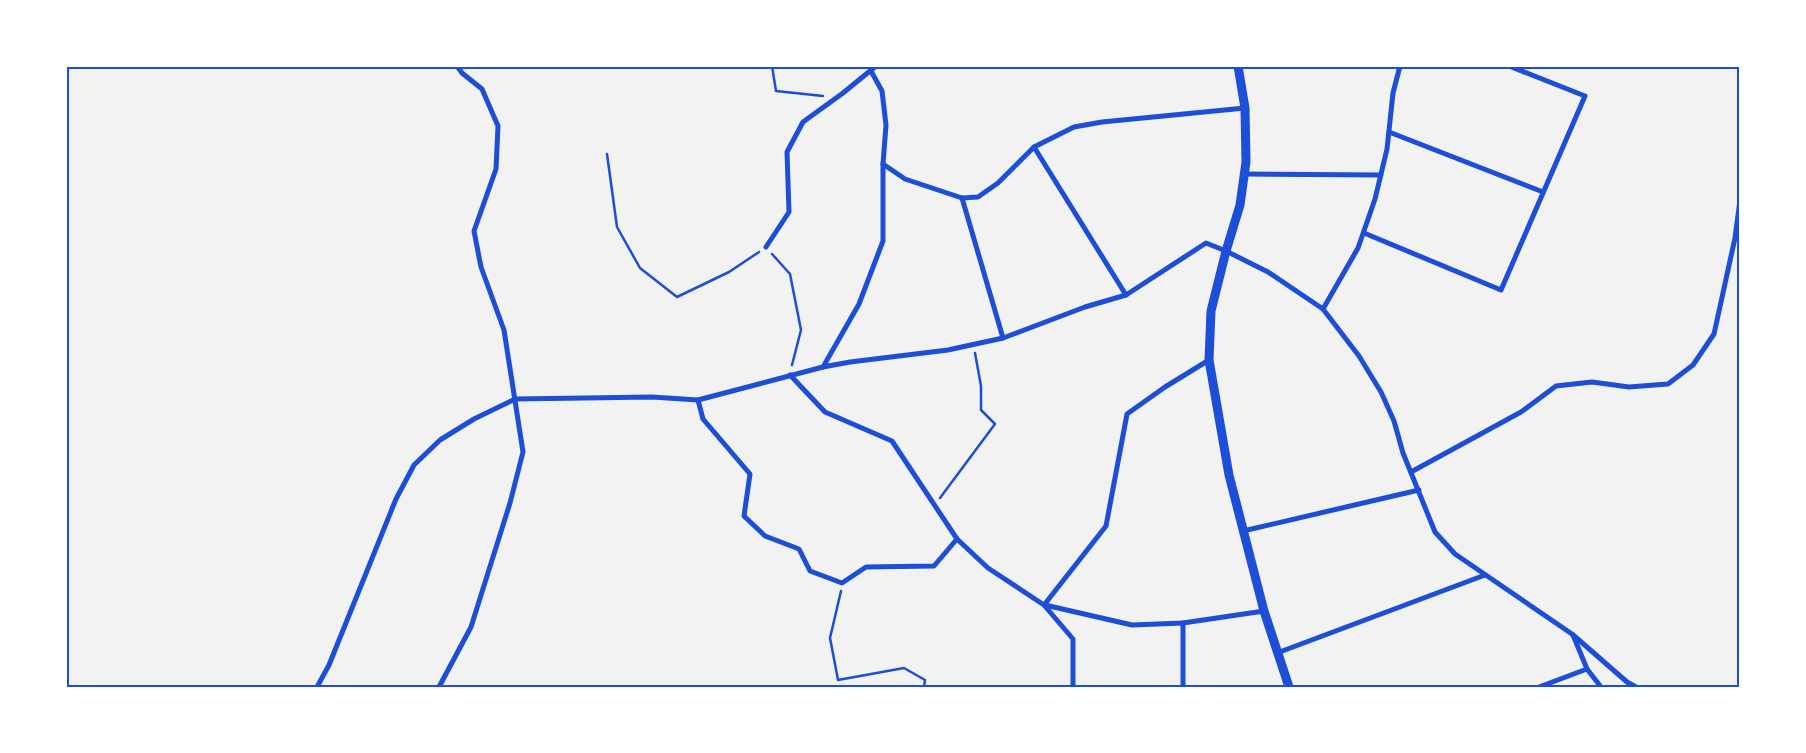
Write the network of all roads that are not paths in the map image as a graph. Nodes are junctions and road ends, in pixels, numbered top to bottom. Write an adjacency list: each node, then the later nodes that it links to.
1 (457, 66): 25 (street)
2 (876, 66): 6 (street)
3 (1238, 66): 7 (street)
4 (1400, 66): 8 (street)
5 (1509, 66): 13 (street)
6 (871, 71): 10 (street); 17 (street)
7 (1244, 108): 9 (street); 11 (street)
8 (1389, 132): 12 (street); 13 (street)
9 (1034, 148): 14 (street); 19 (street)
10 (883, 164): 14 (street); 23 (street)
11 (1244, 174): 12 (street); 18 (street)
12 (1381, 175): 16 (street)
13 (1543, 192): 16 (street)
14 (962, 198): 21 (street)
15 (1740, 200): 27 (street)
16 (1364, 233): 20 (street)
17 (766, 247)
18 (1226, 250): 19 (street); 20 (street); 22 (street)
19 (1126, 295): 21 (street)
20 (1323, 309): 27 (street)
21 (1003, 338): 23 (street)
22 (1209, 360): 29 (street); 32 (street)
23 (822, 367): 24 (street)
24 (790, 375): 26 (street); 30 (street)
25 (515, 399): 26 (street); 38 (street); 39 (street)
26 (698, 400): 30 (street)
27 (1411, 472): 28 (street)
28 (1419, 490): 29 (street); 31 (street)
29 (1243, 530): 33 (street)
30 (957, 539): 32 (street)
31 (1485, 575): 35 (street); 36 (street)
32 (1044, 605): 34 (street); 40 (street)
33 (1264, 611): 34 (street); 36 (street)
34 (1183, 623): 41 (street)
35 (1572, 634): 37 (street); 45 (street)
36 (1277, 653): 42 (street)
37 (1587, 669): 43 (street); 44 (street)
38 (317, 687)
39 (438, 687)
40 (1073, 687)
41 (1183, 687)
42 (1289, 687)
43 (1539, 687)
44 (1601, 687)
45 (1636, 687)

